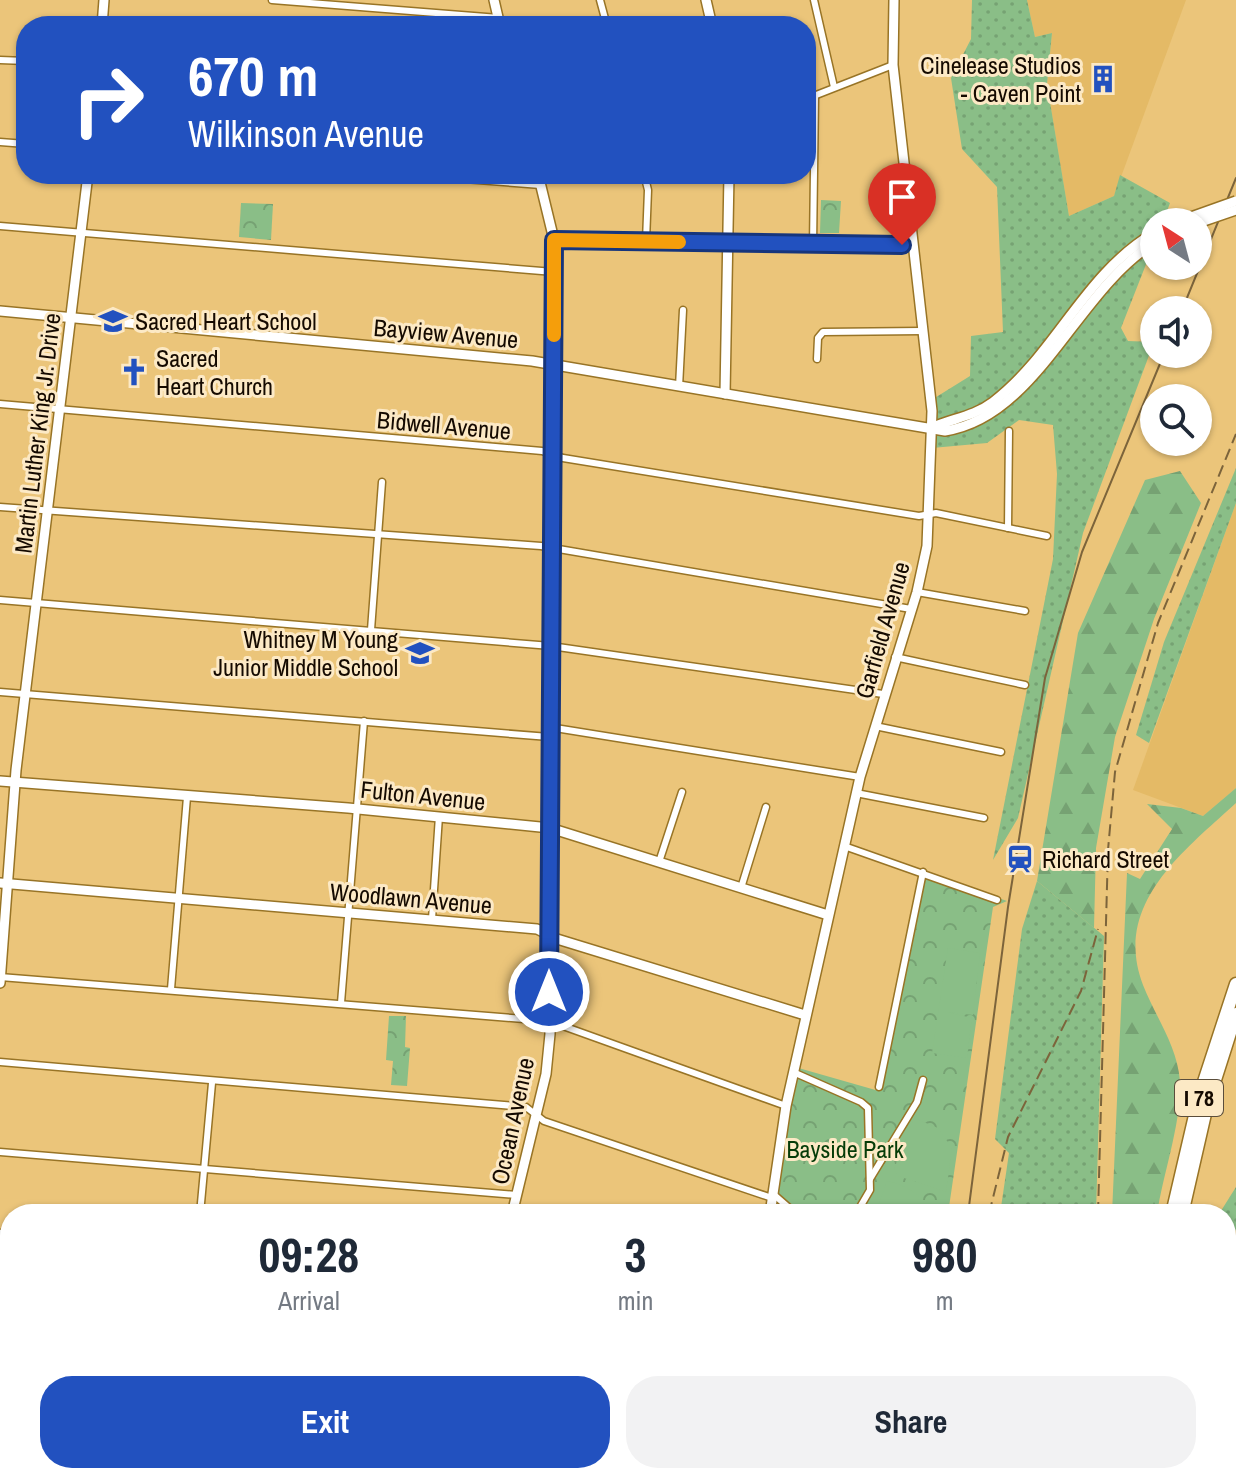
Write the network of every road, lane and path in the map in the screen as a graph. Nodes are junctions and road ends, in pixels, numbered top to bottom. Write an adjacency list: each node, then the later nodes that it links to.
1 (272, 0): 2 (street)
2 (297, 0): 5 (street)
3 (814, 0): 7 (street)
4 (894, 0): 6 (street, Garfield Avenue)
5 (445, 16)
6 (893, 65): 7 (street); 25 (street, Garfield Avenue)
7 (834, 87): 8 (street)
8 (816, 96)
9 (87, 184): 20 (street, Martin Luther King Jr. Drive)
10 (528, 184): 14 (street)
11 (646, 184): 22 (street)
12 (729, 184): 23 (street)
13 (814, 184): 26 (street)
14 (541, 185): 21 (street, Ocean Avenue)
15 (1236, 201): 16 (street, bridge)
16 (1212, 210)
17 (1236, 210): 18 (street, bridge)
18 (1212, 218)
19 (0, 226): 20 (street)
20 (81, 233): 28 (street); 31 (street, Martin Luther King Jr. Drive)
21 (554, 240): 22 (street); 28 (street, Ocean Avenue)
22 (646, 241): 23 (street)
23 (728, 244): 26 (street); 36 (street)
24 (1140, 244): 37 (street, Bayview Avenue)
25 (913, 245): 26 (street); 32 (street, Garfield Avenue)
26 (813, 246)
27 (1140, 254): 37 (street, Bayview Avenue)
28 (554, 272): 34 (street, Ocean Avenue)
29 (683, 310): 35 (street)
30 (0, 311): 31 (street, Bayview Avenue)
31 (71, 318): 34 (street, Bayview Avenue); 39 (street, Martin Luther King Jr. Drive)
32 (922, 331): 33 (street); 40 (street, Garfield Avenue)
33 (817, 359)
34 (554, 365): 35 (street, Bayview Avenue); 42 (street, Ocean Avenue)
35 (679, 387): 36 (street, Bayview Avenue)
36 (725, 394): 40 (street, Bayview Avenue)
37 (1004, 399): 40 (street, Bayview Avenue)
38 (0, 404): 39 (street, Bidwell Avenue)
39 (60, 410): 42 (street, Bidwell Avenue); 45 (street, Martin Luther King Jr. Drive)
40 (931, 428): 46 (street, Garfield Avenue)
41 (1009, 431): 47 (street)
42 (555, 456): 46 (street, Bidwell Avenue); 50 (street, Ocean Avenue)
43 (382, 482): 48 (street)
44 (0, 507): 45 (street)
45 (47, 512): 48 (street); 53 (street, Martin Luther King Jr. Drive)
46 (928, 514): 47 (street, Bidwell Avenue); 51 (street, Garfield Avenue)
47 (1008, 528): 49 (street, Bidwell Avenue)
48 (378, 536): 50 (street); 56 (street)
49 (1047, 536)
50 (551, 550): 54 (street); 57 (street, Ocean Avenue)
51 (917, 592): 54 (street, Garfield Avenue); 55 (street)
52 (0, 600): 53 (street)
53 (37, 603): 56 (street); 62 (street, Martin Luther King Jr. Drive)
54 (911, 609): 58 (street, Garfield Avenue)
55 (1025, 611)
56 (371, 630): 57 (street)
57 (551, 646): 61 (street); 65 (street, Ocean Avenue)
58 (895, 657): 59 (street); 61 (street, Garfield Avenue)
59 (1025, 685)
60 (0, 692): 62 (street)
61 (883, 694): 64 (street, Garfield Avenue)
62 (26, 695): 63 (street); 69 (street, Martin Luther King Jr. Drive)
63 (364, 721): 65 (street); 74 (street)
64 (875, 726): 66 (street); 67 (street, Garfield Avenue)
65 (549, 732): 67 (street); 77 (street, Ocean Avenue)
66 (1001, 752)
67 (860, 777): 71 (street, Garfield Avenue)
68 (0, 781): 69 (street, Fulton Avenue)
69 (16, 783): 72 (street, Fulton Avenue); 81 (street, Martin Luther King Jr. Drive)
70 (682, 792): 79 (street)
71 (856, 793): 76 (street); 78 (street, Garfield Avenue)
72 (187, 797): 74 (street, Fulton Avenue); 83 (street)
73 (766, 807): 82 (street)
74 (357, 810): 75 (street, Fulton Avenue); 85 (street)
75 (439, 816): 77 (street, Fulton Avenue); 87 (street)
76 (984, 818)
77 (550, 828): 79 (street, Fulton Avenue); 88 (street, Ocean Avenue)
78 (844, 846): 80 (street); 86 (street, Garfield Avenue)
79 (659, 862): 82 (street, Fulton Avenue)
80 (923, 872): 84 (street); 100 (street)
81 (4, 883): 83 (street, Woodlawn Avenue); 89 (street, Martin Luther King Jr. Drive)
82 (741, 888): 86 (street, Fulton Avenue)
83 (180, 899): 85 (street, Woodlawn Avenue); 91 (street)
84 (997, 900)
85 (348, 913): 87 (street, Woodlawn Avenue); 92 (street)
86 (828, 915): 94 (street, Garfield Avenue)
87 (432, 919): 88 (street, Woodlawn Avenue)
88 (550, 935): 94 (street, Woodlawn Avenue); 95 (street, Ocean Avenue)
89 (0, 979): 91 (street)
90 (1236, 984): 113 (highway, I 78)
91 (171, 989): 92 (street)
92 (341, 1003): 95 (street)
93 (1236, 1014): 114 (highway, I 78)
94 (805, 1015): 97 (street, Garfield Avenue)
95 (549, 1021): 101 (street); 102 (street, Ocean Avenue)
96 (0, 1062): 99 (street)
97 (793, 1072): 101 (street, Garfield Avenue); 105 (street)
98 (923, 1080): 105 (street)
99 (212, 1083): 102 (street); 104 (street)
100 (879, 1087)
101 (786, 1106): 107 (street, Garfield Avenue)
102 (534, 1113): 106 (street, Ocean Avenue); 107 (street)
103 (0, 1152): 104 (street)
104 (204, 1168): 106 (street); 108 (street)
105 (870, 1179): 112 (street)
106 (516, 1195): 109 (street, Ocean Avenue)
107 (772, 1196): 110 (street, Garfield Avenue); 111 (street)
108 (201, 1204)
109 (514, 1204)
110 (771, 1204)
111 (783, 1204)
112 (862, 1204)
113 (1174, 1204)
114 (1184, 1204)

